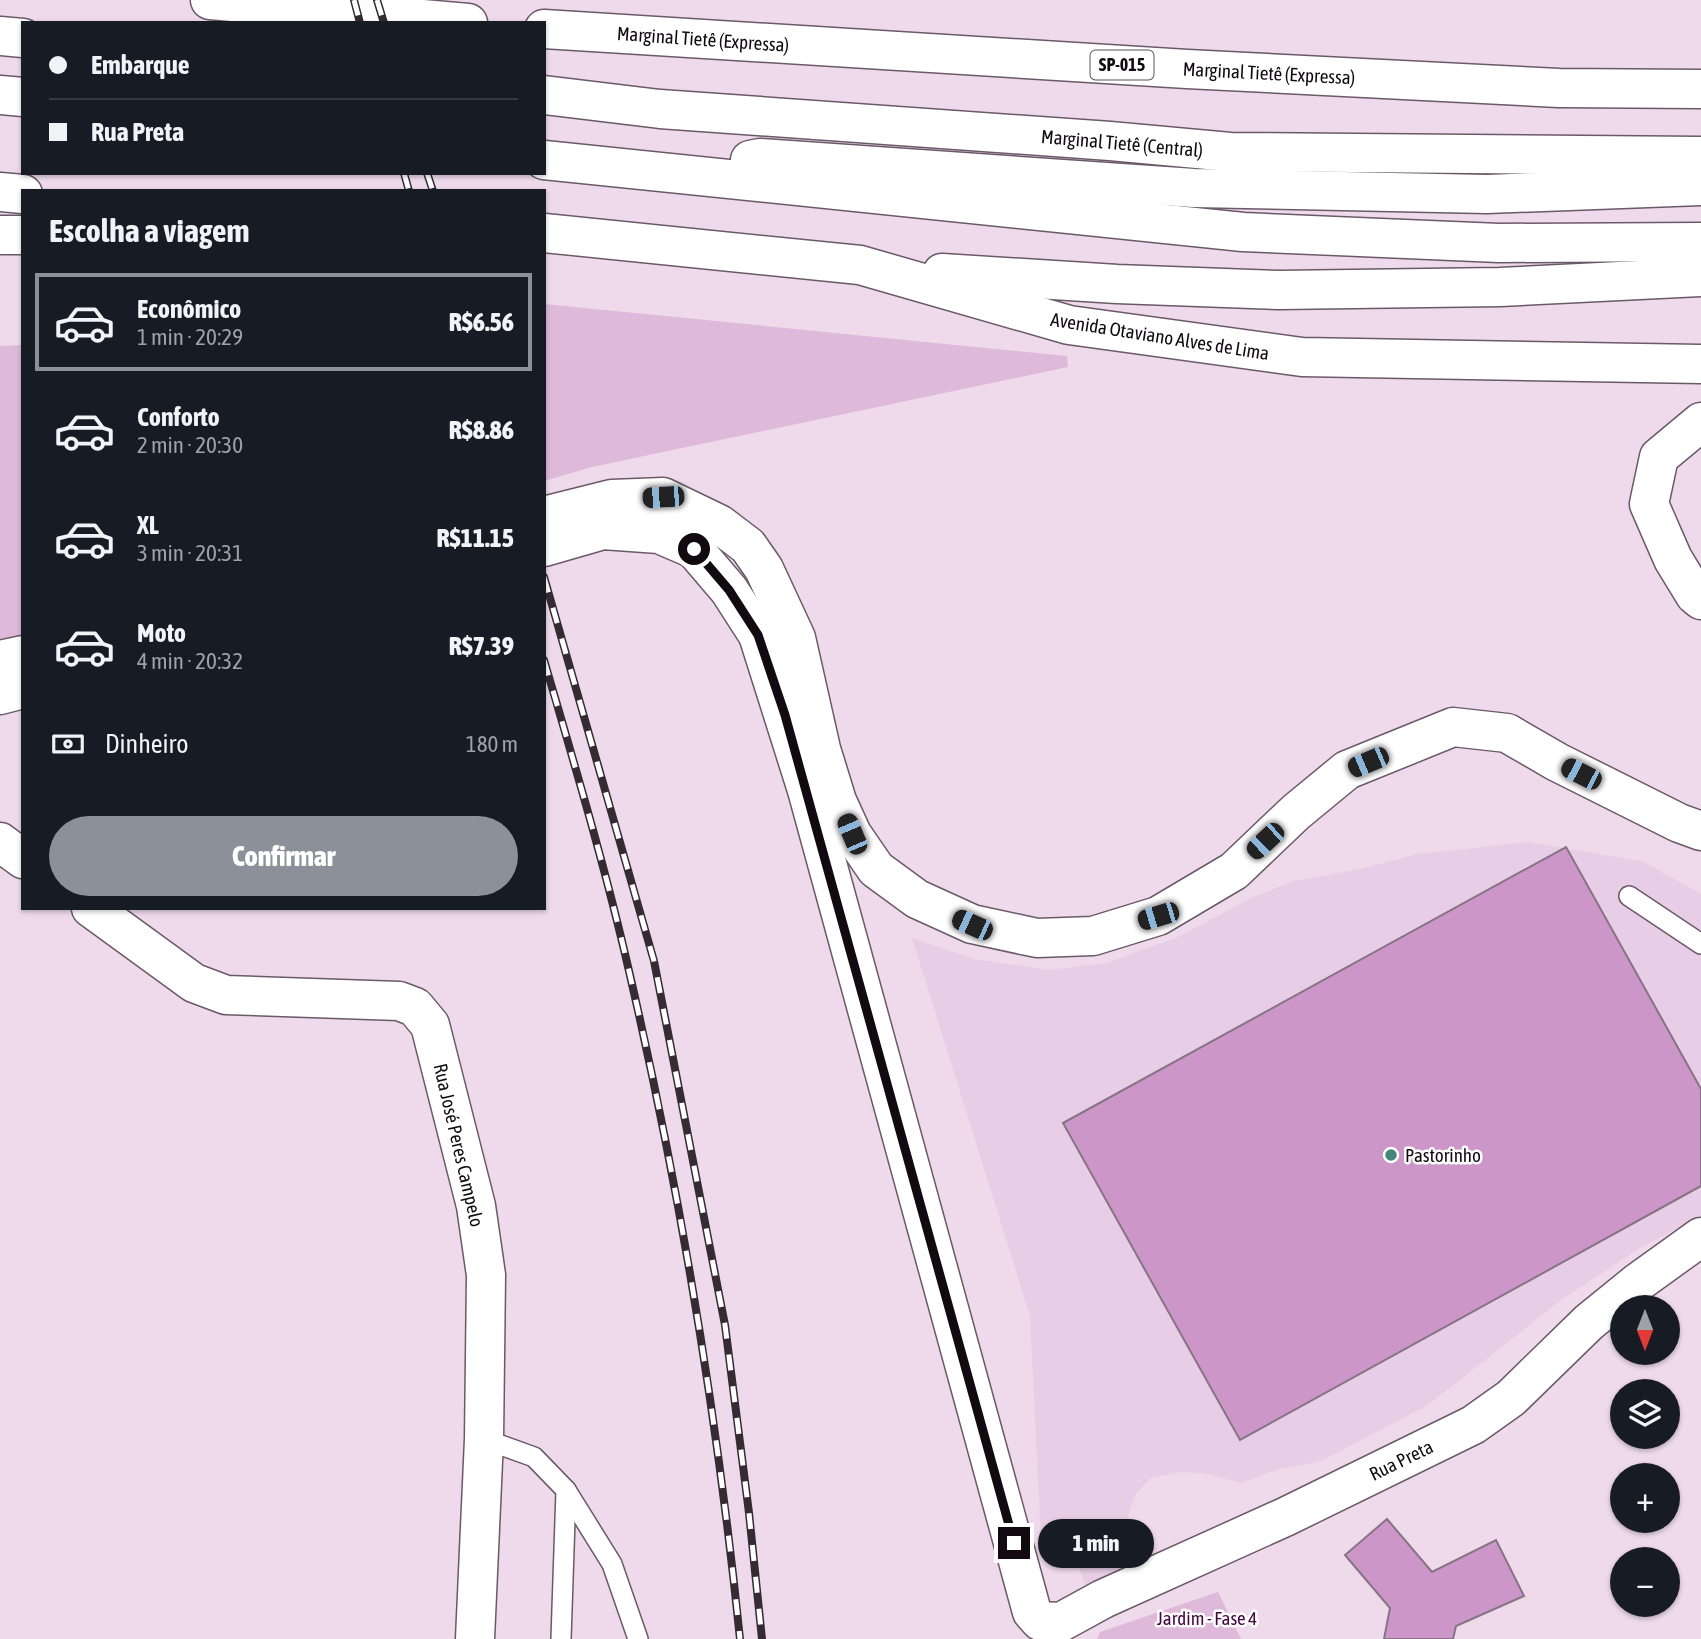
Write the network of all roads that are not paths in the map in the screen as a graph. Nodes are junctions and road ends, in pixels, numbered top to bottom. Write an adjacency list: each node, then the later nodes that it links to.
1 (210, 0): 2 (main road)
2 (446, 21)
3 (546, 29): 6 (main road, Marginal Tietê (Expressa) / SP-015)
4 (0, 36): 5 (main road)
5 (21, 38)
6 (1701, 89)
7 (0, 95): 9 (main road)
8 (546, 95): 10 (main road, Marginal Tietê (Central))
9 (21, 97)
10 (1701, 156)
11 (546, 160): 12 (main road)
12 (683, 176): 13 (main road); 19 (main road)
13 (1701, 187)
14 (0, 192): 15 (main road)
15 (21, 194)
16 (546, 233): 20 (main road, Avenida Otaviano Alves de Lima)
17 (0, 234): 18 (main road)
18 (21, 235)
19 (1701, 242)
20 (860, 265): 21 (main road); 22 (main road, Avenida Otaviano Alves de Lima)
21 (1701, 277)
22 (1701, 364)
23 (1701, 422): 26 (main road)
24 (546, 516): 34 (main road)
25 (546, 546): 35 (main road, Rua Preta)
26 (1701, 600)
27 (21, 655): 28 (main road)
28 (0, 660)
29 (21, 690): 30 (main road)
30 (0, 695)
31 (1701, 831): 34 (main road)
32 (0, 842): 33 (main road)
33 (21, 858)
34 (876, 869): 35 (main road)
35 (834, 889): 42 (main road, Rua Preta)
36 (1629, 896): 38 (lane)
37 (94, 910): 40 (main road, Rua José Peres Campelo)
38 (1701, 944)
39 (1701, 1237): 42 (main road, Rua Preta)
40 (484, 1439): 41 (lane); 43 (main road, Rua José Peres Campelo)
41 (566, 1490): 44 (lane); 45 (lane)
42 (1043, 1628)
43 (475, 1639)
44 (561, 1639)
45 (638, 1639)

